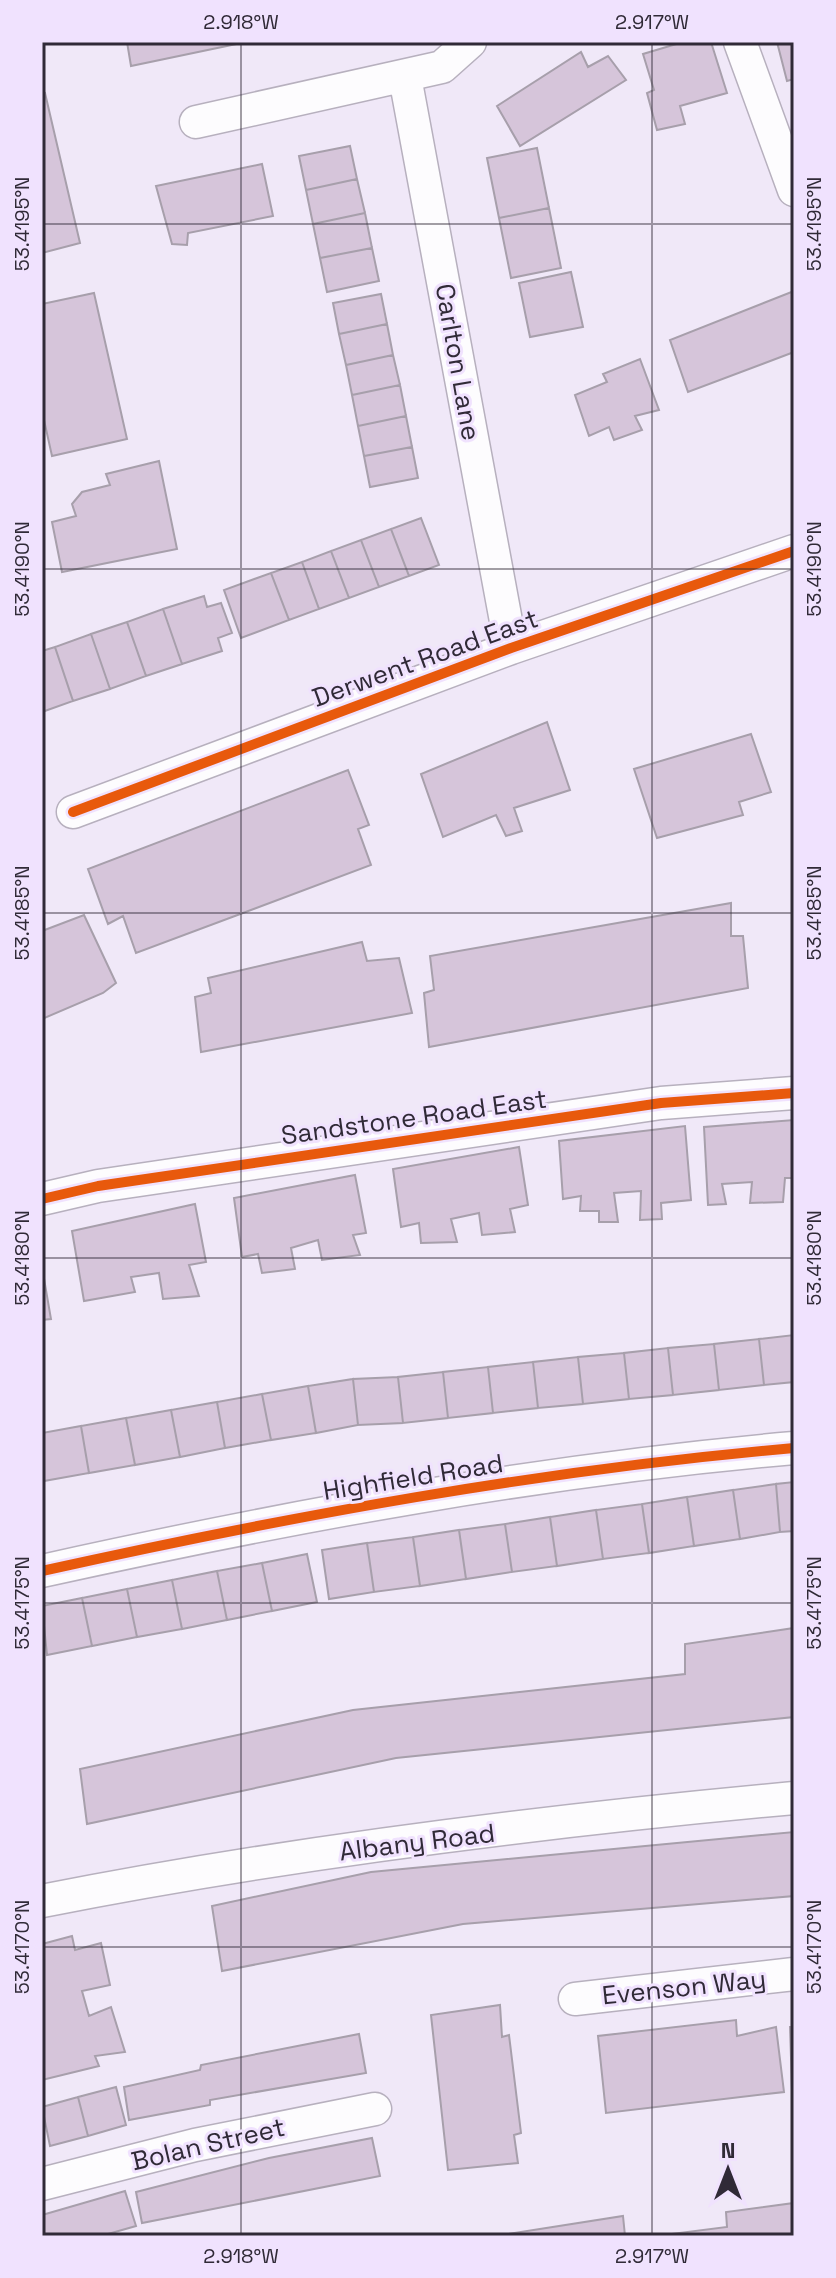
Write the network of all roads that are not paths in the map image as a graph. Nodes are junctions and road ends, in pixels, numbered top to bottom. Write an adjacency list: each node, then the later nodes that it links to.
1 (470, 42): 3 (street)
2 (740, 42): 5 (street)
3 (405, 77): 4 (street); 7 (street, Carlton Lane)
4 (196, 122)
5 (794, 190)
6 (794, 551): 7 (street, Derwent Road East)
7 (511, 648): 8 (street, Derwent Road East)
8 (73, 812)
9 (794, 1093): 10 (street, Sandstone Road East)
10 (42, 1199)
11 (794, 1448): 12 (street, Highfield Road)
12 (42, 1571)
13 (794, 1798): 14 (street, Albany Road)
14 (42, 1901)
15 (794, 1974): 16 (street, Evenson Way)
16 (575, 1999)
17 (375, 2109): 18 (street, Bolan Street)
18 (42, 2184)

